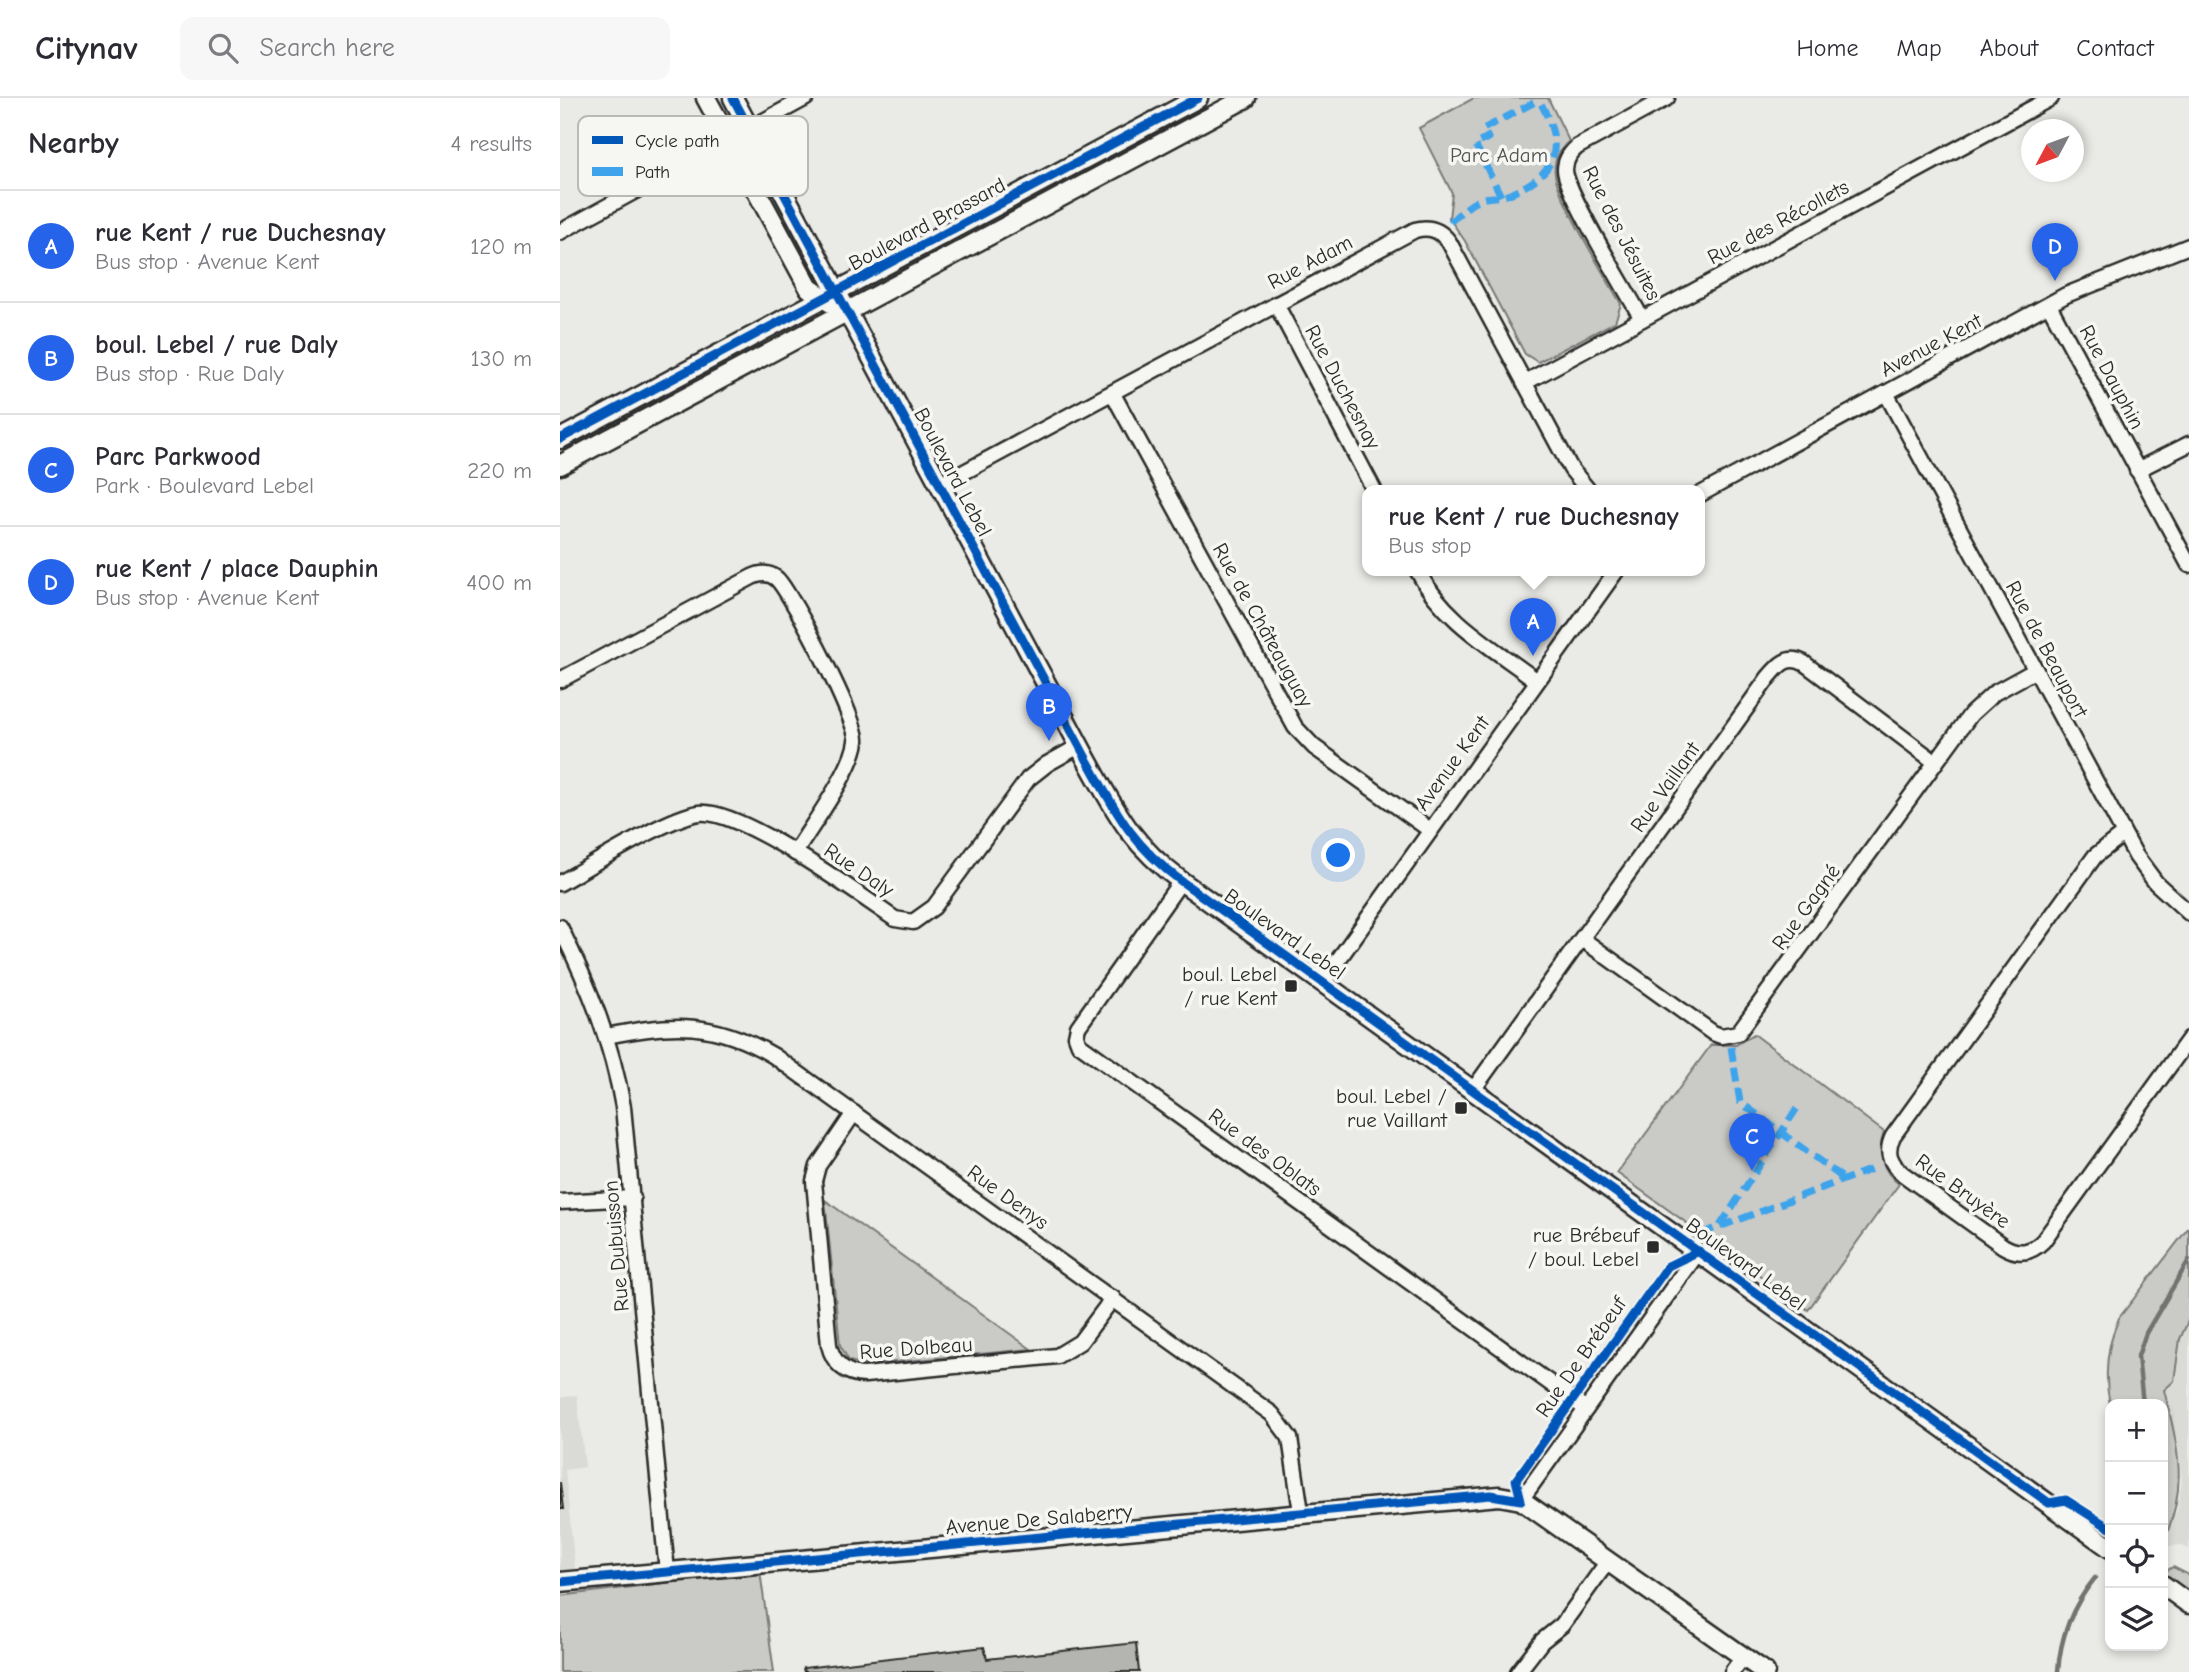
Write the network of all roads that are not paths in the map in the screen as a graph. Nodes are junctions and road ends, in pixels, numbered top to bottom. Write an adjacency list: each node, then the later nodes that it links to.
1 (706, 98): 8 (street, Boulevard Lebel)
2 (733, 98): 9 (street, Boulevard Lebel)
3 (806, 98): 10 (street)
4 (1198, 98): 16 (street, Boulevard Brassard)
5 (1246, 98): 19 (street, Boulevard Brassard)
6 (1667, 98): 20 (street, Rue des Jésuites)
7 (2051, 98): 20 (street, Rue des Récollets)
8 (716, 116)
9 (743, 116)
10 (772, 116)
11 (626, 196): 14 (street)
12 (759, 196): 16 (street, Boulevard Lebel)
13 (782, 196): 16 (street, Boulevard Lebel)
14 (560, 232)
15 (2189, 247): 18 (street, Avenue Kent)
16 (830, 296): 19 (street, Boulevard Lebel); 24 (street, Boulevard Brassard)
17 (1276, 304): 21 (street, Rue Adam); 23 (street, Rue Adam); 29 (street, Rue Duchesnay)
18 (2049, 305): 22 (street, Avenue Kent); 27 (street, Rue Dauphin)
19 (846, 313): 26 (street, Boulevard Brassard); 28 (street, Boulevard Lebel)
20 (1642, 319): 21 (street, Rue des Récollets)
21 (1524, 383): 30 (street, Rue Adam)
22 (1886, 393): 31 (street, Avenue Kent); 35 (street, Rue de Beauport)
23 (1113, 394): 28 (street, Rue Adam); 40 (street, Rue de Châteauguay)
24 (560, 439)
25 (2189, 444): 27 (street)
26 (560, 465)
27 (2137, 470): 32 (street, Rue Dauphin)
28 (940, 485): 38 (street, Boulevard Lebel)
29 (1371, 485)
30 (1584, 485)
31 (1705, 492)
32 (2189, 565)
33 (1420, 576): 37 (street)
34 (1613, 576): 37 (street, Avenue Kent)
35 (2034, 671): 39 (street, Rue Gagné); 41 (street, Rue de Beauport)
36 (560, 680): 42 (street)
37 (1537, 681): 40 (street, Avenue Kent)
38 (1079, 746): 42 (street, Rue Daly); 43 (street, Boulevard Lebel)
39 (1935, 762): 47 (street, Rue Gagné); 47 (street, Rue Vaillant)
40 (1430, 830): 48 (street, Avenue Kent)
41 (2123, 834): 45 (street, Rue de Beauport); 50 (street, Rue Bruyère)
42 (795, 853): 44 (street, Rue Daly)
43 (1181, 881): 48 (street, Boulevard Lebel); 57 (street, Rue des Oblats)
44 (560, 883)
45 (2189, 913)
46 (560, 928): 49 (street, Rue Dubuisson)
47 (1582, 939): 51 (street, Rue Vaillant)
48 (1323, 981): 51 (street, Boulevard Lebel)
49 (607, 1036): 52 (street, Rue Denys); 53 (street, Rue Dubuisson)
50 (2189, 1039)
51 (1474, 1090): 55 (street, Boulevard Lebel)
52 (854, 1113): 56 (street, Rue Denys); 56 (street, Rue Dolbeau)
53 (633, 1198): 54 (street); 62 (street, Rue Dubuisson)
54 (560, 1202)
55 (1699, 1251): 57 (street, Rue De Brébeuf); 60 (street, Boulevard Lebel)
56 (1113, 1298): 59 (street, Rue Denys)
57 (1586, 1409): 58 (street, Rue De Brébeuf)
58 (1521, 1500): 59 (street, Avenue De Salaberry); 61 (street, Avenue De Salaberry)
59 (1301, 1512): 62 (street, Avenue De Salaberry)
60 (2105, 1544)
61 (1608, 1561): 66 (street, Avenue De Salaberry); 67 (street)
62 (667, 1572): 63 (street, Avenue De Salaberry)
63 (560, 1582)
64 (2167, 1588): 65 (street)
65 (2189, 1604)
66 (1743, 1657): 68 (street); 69 (street, Avenue De Salaberry)
67 (1518, 1672)
68 (1732, 1672)
69 (1765, 1672)

